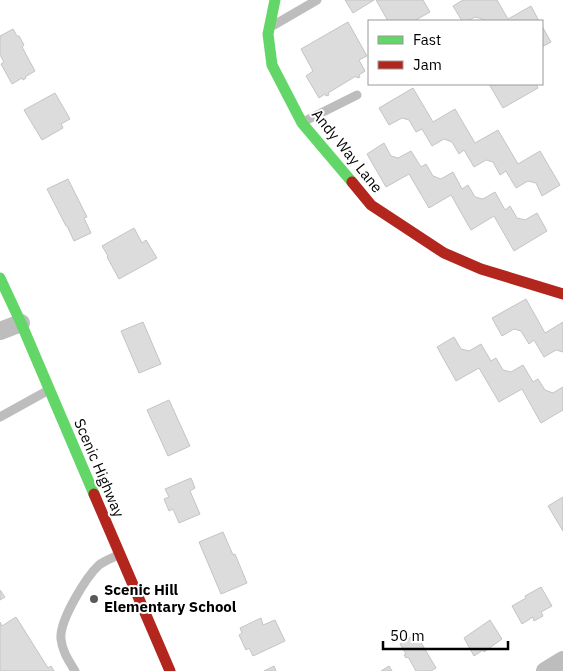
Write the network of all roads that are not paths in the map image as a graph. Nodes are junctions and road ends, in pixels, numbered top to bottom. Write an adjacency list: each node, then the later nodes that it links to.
1 (275, 0): 3 (street, Andy Way Lane)
2 (317, 0): 3 (lane)
3 (270, 27): 5 (street, Andy Way Lane)
4 (357, 95): 5 (lane)
5 (302, 123): 7 (street, Andy Way Lane)
6 (0, 278): 8 (street, Scenic Highway)
7 (563, 294)
8 (21, 323): 9 (street); 10 (street, Scenic Highway)
9 (0, 331)
10 (50, 390): 11 (lane); 12 (street, Scenic Highway)
11 (0, 417)
12 (120, 554): 14 (lane); 15 (street, Scenic Highway)
13 (563, 660): 16 (street)
14 (75, 671)
15 (170, 671)
16 (545, 671)

